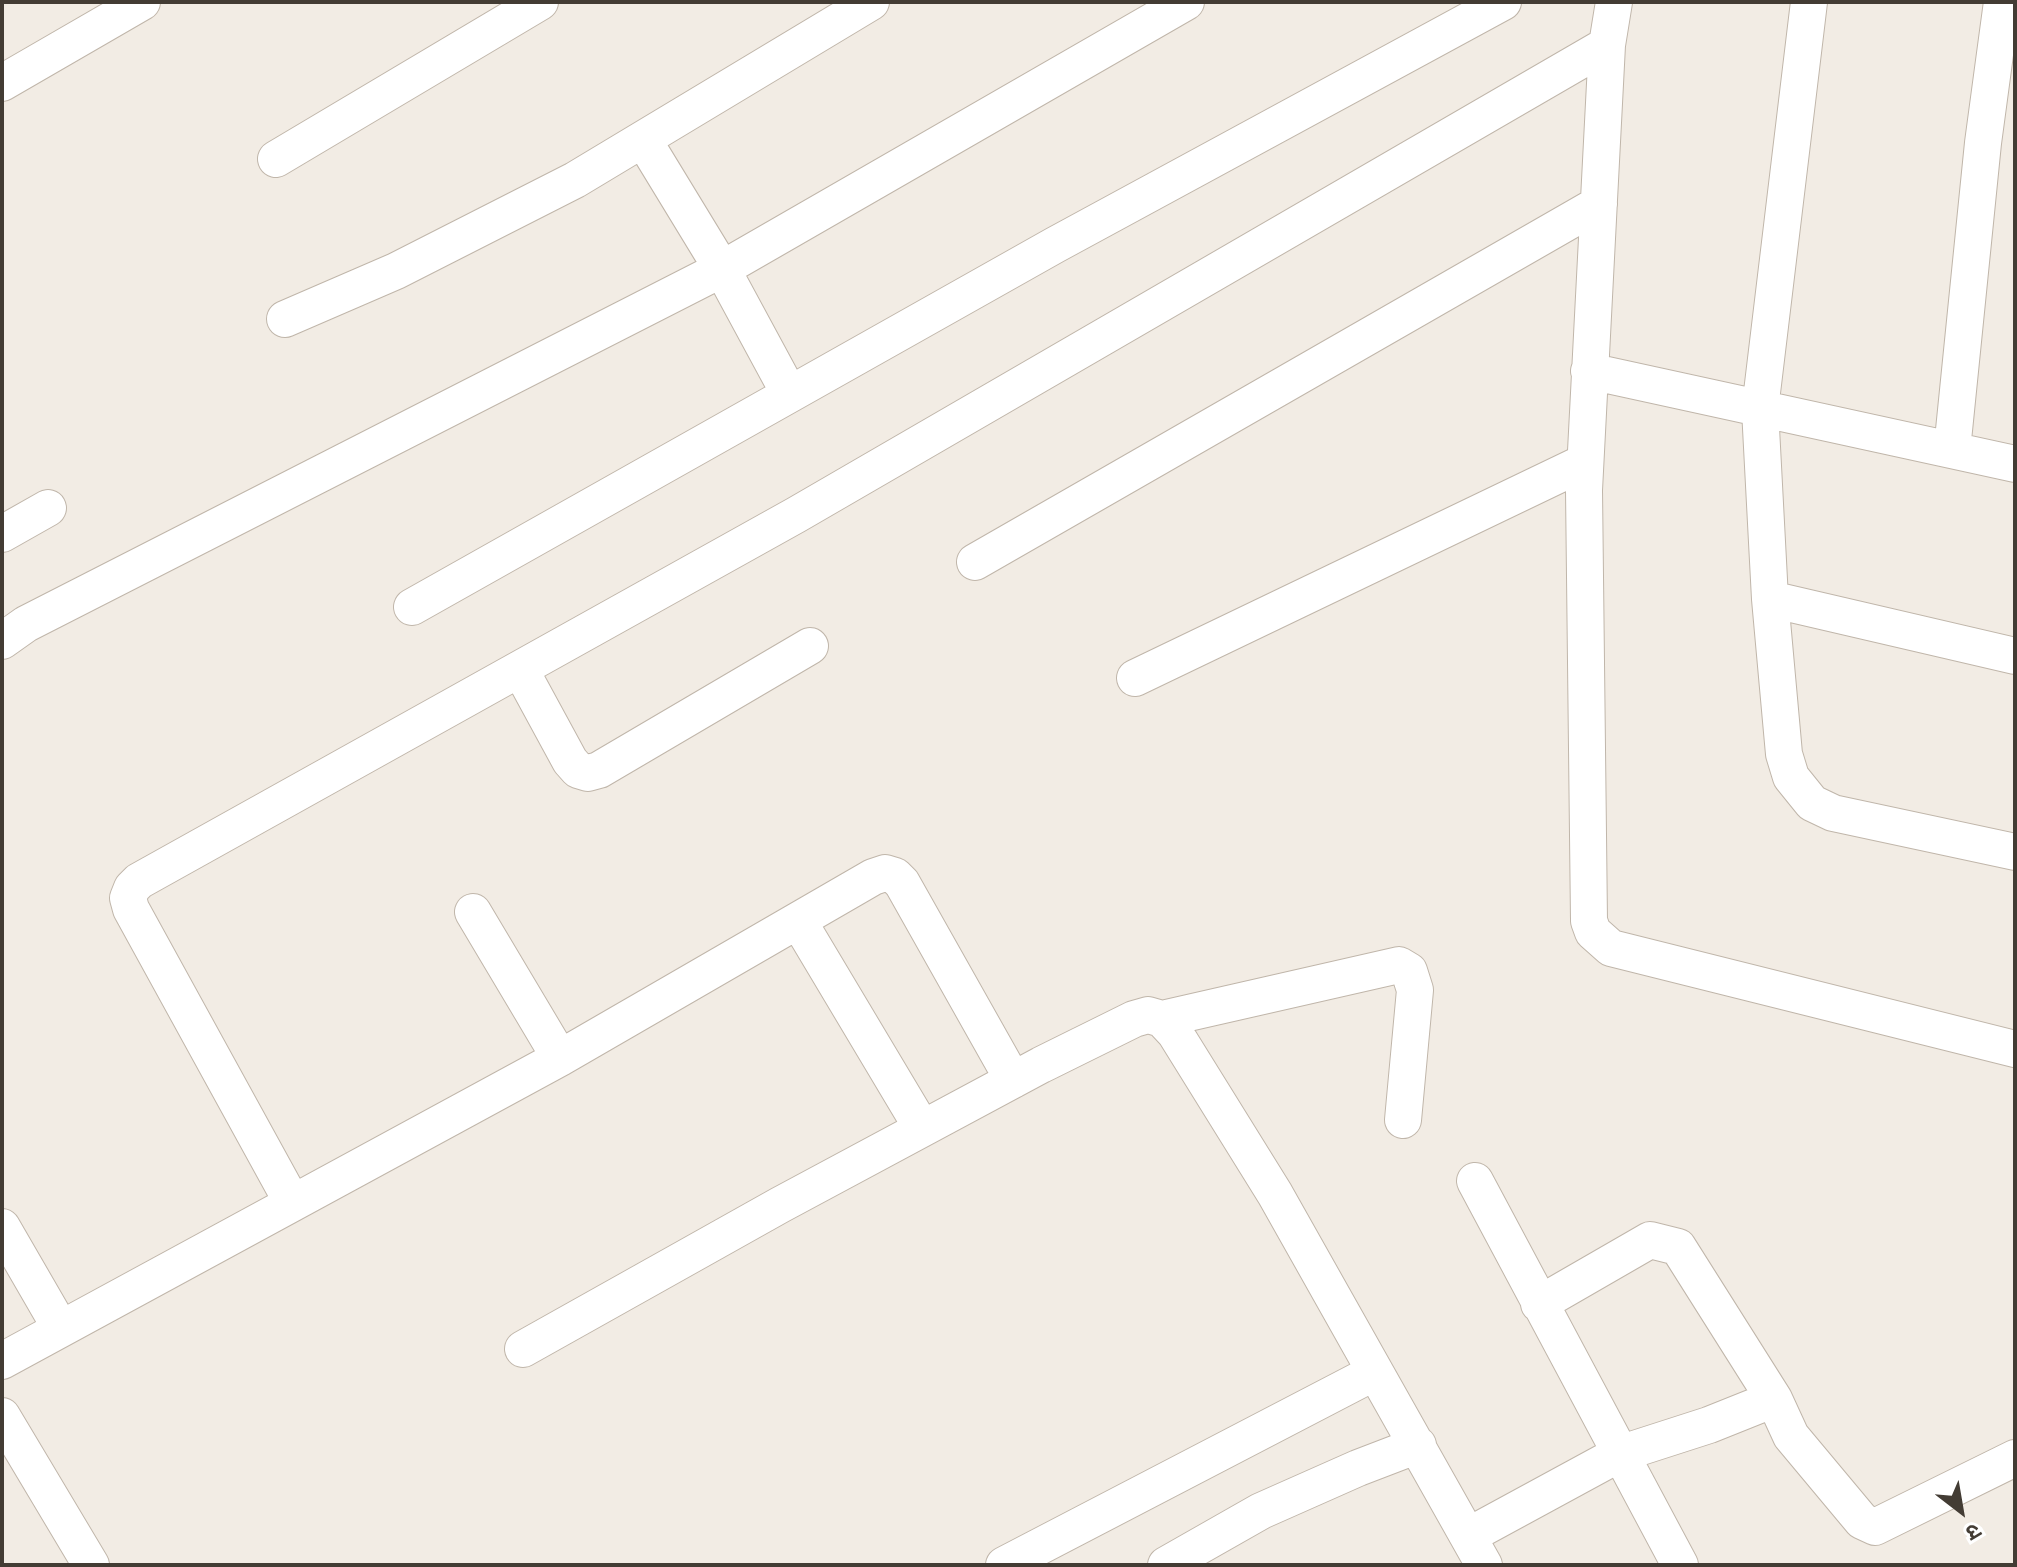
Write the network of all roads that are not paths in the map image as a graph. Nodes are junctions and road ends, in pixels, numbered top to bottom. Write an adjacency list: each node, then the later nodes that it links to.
1 (142, 2): 10 (street)
2 (540, 2): 12 (street)
3 (871, 2): 11 (street)
4 (1186, 2): 14 (street)
5 (1503, 2): 17 (street)
6 (1614, 2): 9 (street)
7 (1809, 2): 18 (street)
8 (2002, 2): 19 (street)
9 (1607, 45): 13 (street); 30 (street)
10 (2, 83)
11 (644, 141): 14 (street); 15 (street)
12 (276, 159)
13 (1599, 204): 16 (street); 24 (street)
14 (722, 269): 17 (street); 27 (street)
15 (285, 319)
16 (1589, 371): 18 (street); 20 (street)
17 (789, 393): 26 (street)
18 (1760, 409): 19 (street); 25 (street)
19 (1952, 450): 21 (street)
20 (1585, 462): 31 (street); 36 (street)
21 (2015, 464)
22 (48, 508): 23 (street)
23 (2, 534)
24 (975, 562)
25 (1770, 599): 29 (street); 32 (street)
26 (412, 607)
27 (2, 641)
28 (810, 646): 30 (street)
29 (2015, 656)
30 (520, 669): 42 (street)
31 (1135, 678)
32 (2015, 852)
33 (473, 912): 37 (street)
34 (799, 922): 37 (street); 38 (street); 40 (street)
35 (1162, 1019): 38 (street); 39 (street); 48 (street)
36 (2015, 1049)
37 (560, 1058): 42 (street)
38 (1013, 1080): 40 (street)
39 (1403, 1120)
40 (922, 1128): 46 (street)
41 (1475, 1181): 44 (street)
42 (292, 1202): 45 (street)
43 (2, 1227): 45 (street)
44 (1539, 1304): 49 (street); 52 (street)
45 (61, 1329): 47 (street)
46 (523, 1349)
47 (2, 1361)
48 (1375, 1372): 51 (street); 56 (street)
49 (1774, 1399): 52 (street); 53 (street)
50 (2, 1416): 55 (street)
51 (1418, 1445): 54 (street); 57 (street)
52 (1619, 1454): 54 (street); 58 (street)
53 (2015, 1458)
54 (1476, 1551)
55 (91, 1565)
56 (1004, 1565)
57 (1166, 1565)
58 (1680, 1565)

